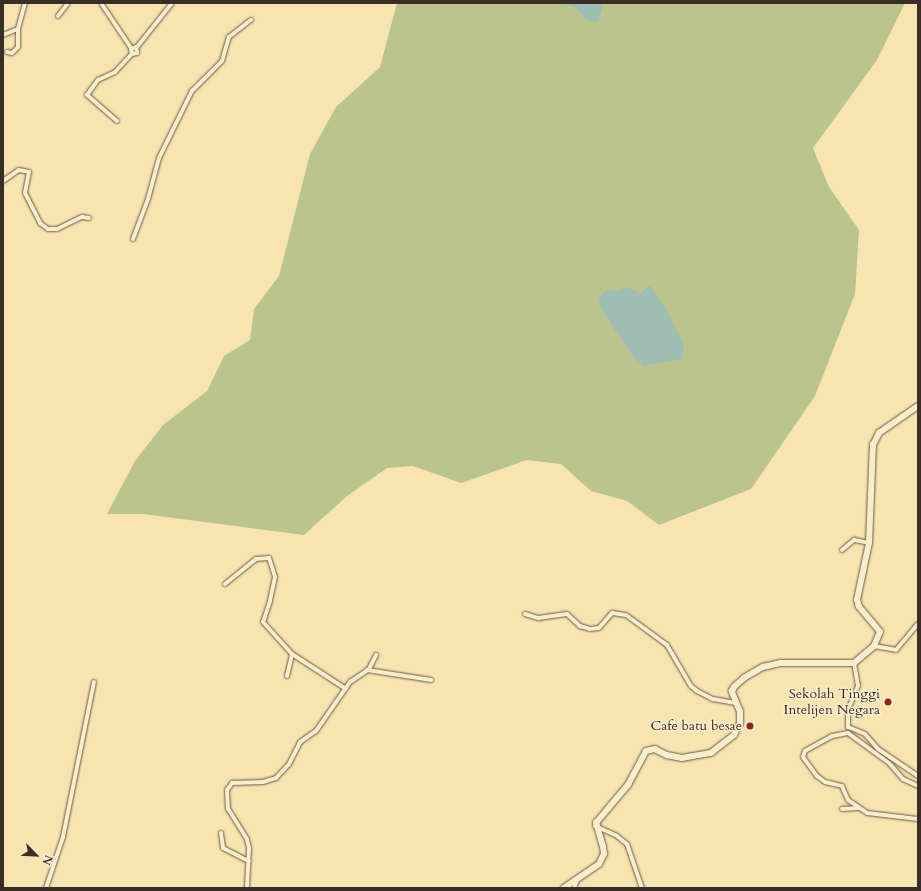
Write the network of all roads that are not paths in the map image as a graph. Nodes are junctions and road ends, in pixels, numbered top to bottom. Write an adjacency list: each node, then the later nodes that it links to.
1 (24, 3): 7 (street)
2 (68, 3): 5 (street)
3 (101, 3): 10 (street)
4 (172, 3): 9 (street)
5 (58, 16)
6 (251, 20): 16 (street)
7 (18, 29): 8 (street); 11 (street)
8 (3, 35)
9 (136, 47): 10 (street); 12 (street)
10 (131, 48): 12 (street)
11 (7, 52)
12 (132, 54): 13 (street)
13 (117, 121)
14 (3, 181): 15 (street)
15 (89, 218)
16 (133, 239)
17 (918, 406): 18 (street)
18 (869, 543): 19 (street); 23 (street)
19 (842, 550)
20 (225, 584): 24 (street)
21 (525, 614): 32 (street)
22 (918, 624): 23 (street)
23 (874, 646): 26 (street)
24 (292, 654): 28 (street); 31 (street)
25 (376, 656): 27 (street)
26 (854, 663): 32 (street); 33 (street)
27 (367, 670): 29 (street); 31 (street)
28 (287, 676)
29 (431, 680)
30 (94, 682): 43 (street)
31 (346, 689): 41 (street)
32 (736, 703): 39 (street)
33 (849, 731): 34 (street); 35 (street); 36 (street)
34 (918, 776)
35 (918, 786)
36 (859, 808): 37 (street); 38 (street)
37 (842, 809)
38 (918, 819)
39 (595, 826): 42 (street); 47 (street)
40 (222, 832): 41 (street)
41 (249, 861): 44 (street)
42 (577, 880): 45 (street); 46 (street)
43 (46, 888)
44 (247, 888)
45 (564, 888)
46 (574, 888)
47 (642, 888)

